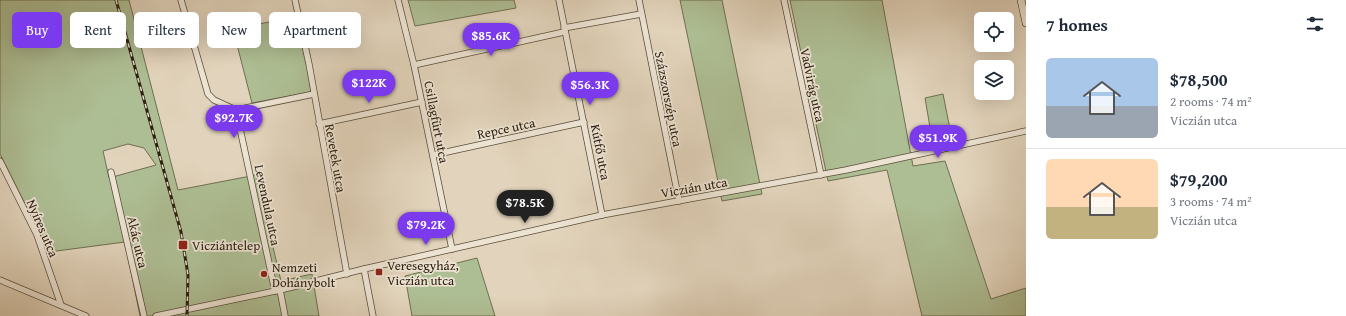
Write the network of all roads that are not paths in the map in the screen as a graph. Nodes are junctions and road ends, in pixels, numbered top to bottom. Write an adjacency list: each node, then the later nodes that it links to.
1 (181, 0): 14 (street)
2 (295, 0): 12 (street, Revetek utca)
3 (398, 0): 11 (street, Csillagfürt utca)
4 (559, 0): 10 (street, Kútfő utca)
5 (639, 0): 8 (street, Százszorszép utca)
6 (784, 0): 21 (street, Vadvirág utca)
7 (1021, 0): 9 (street)
8 (641, 14): 10 (street); 22 (street, Százszorszép utca)
9 (1026, 23)
10 (564, 30): 11 (street); 15 (street, Kútfő utca)
11 (414, 65): 13 (street, Csillagfürt utca)
12 (314, 94): 14 (street); 16 (street, Revetek utca)
13 (422, 102): 16 (street); 18 (street, Csillagfürt utca)
14 (236, 110): 28 (street, Levendula utca)
15 (584, 122): 18 (street, Repce utca); 23 (street, Kútfő utca)
16 (319, 124): 26 (street, Revetek utca)
17 (1026, 131): 21 (street, Viczián utca)
18 (433, 156): 24 (street, Csillagfürt utca)
19 (0, 161): 29 (street, Nyíres utca)
20 (111, 172): 32 (street, Akác utca)
21 (821, 174): 22 (street, Viczián utca)
22 (679, 201): 23 (street, Viczián utca)
23 (602, 215): 24 (street, Viczián utca)
24 (452, 249): 25 (street, Viczián utca)
25 (364, 269): 26 (street, Viczián utca); 36 (street)
26 (347, 274): 28 (street, Viczián utca)
27 (0, 280): 29 (street)
28 (278, 291): 30 (street, Viczián utca); 35 (street, Levendula utca)
29 (61, 305): 31 (street)
30 (193, 309): 33 (street, Viczián utca); 34 (street)
31 (86, 316)
32 (144, 316)
33 (156, 316)
34 (192, 316)
35 (285, 316)
36 (373, 316)

